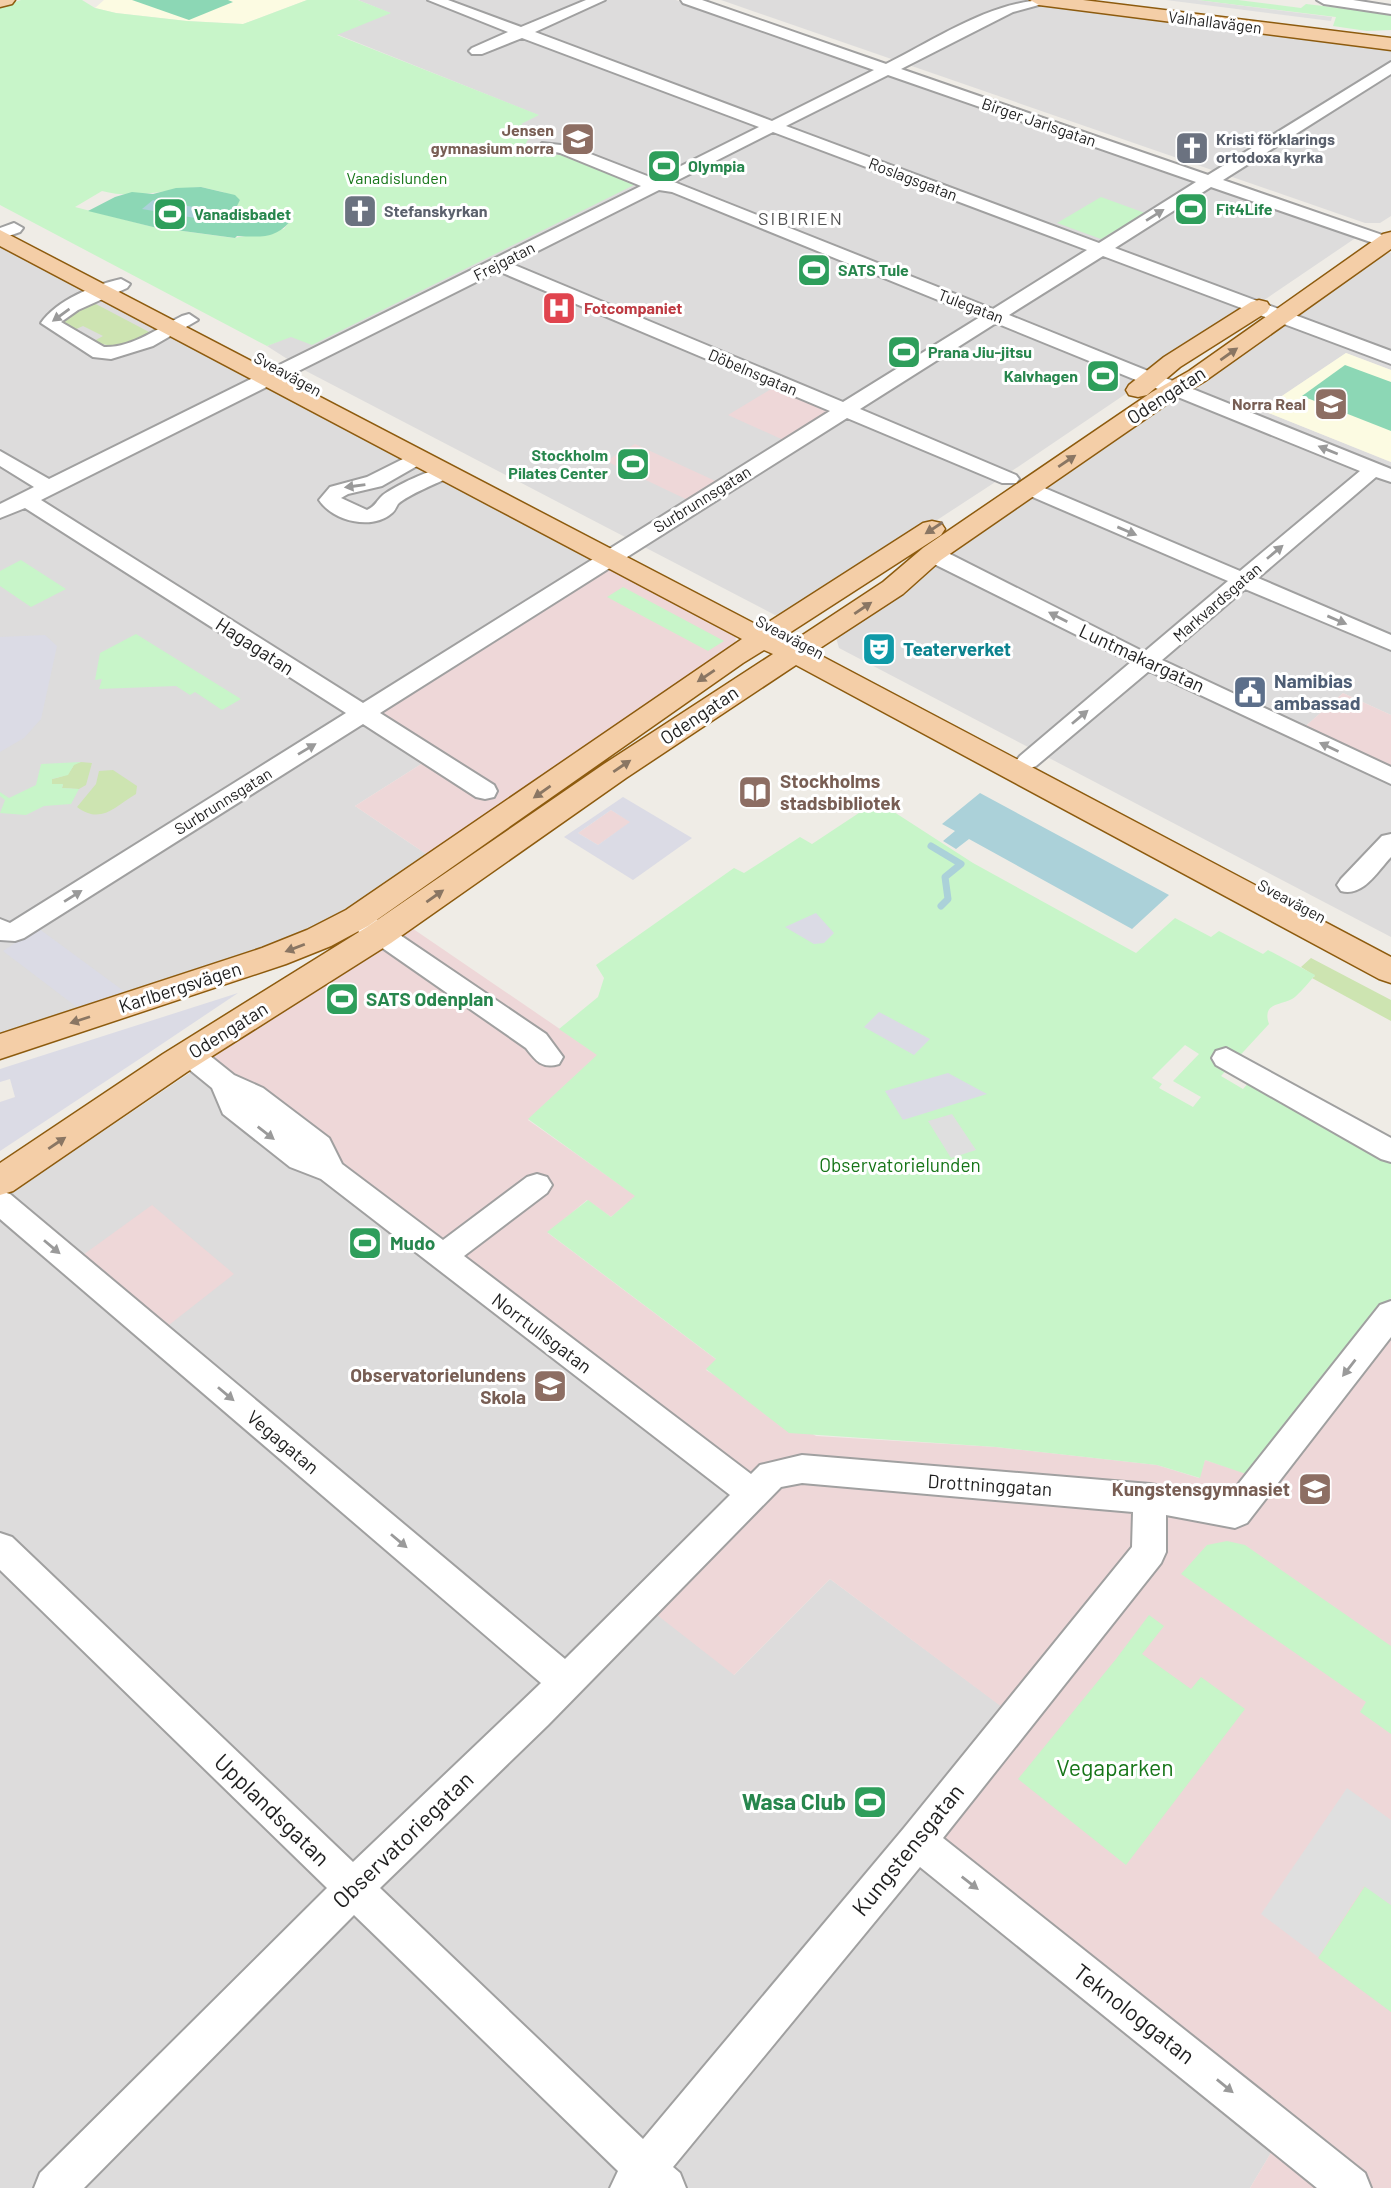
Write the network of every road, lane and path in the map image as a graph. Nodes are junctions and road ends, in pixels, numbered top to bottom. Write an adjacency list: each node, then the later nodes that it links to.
1 (6, 0): 9 (main road)
2 (435, 0): 12 (street, Roslagsgatan)
3 (598, 0): 12 (street)
4 (688, 0): 16 (street, Birger Jarlsgatan)
5 (704, 0): 16 (street, Birger Jarlsgatan)
6 (1040, 0): 10 (street, Frejgatan); 14 (main road, Valhallavägen)
7 (1080, 0): 13 (main road, Valhallavägen)
8 (1324, 0): 11 (street)
9 (0, 2)
10 (1010, 5): 16 (street, Frejgatan)
11 (1391, 9)
12 (522, 33): 15 (street); 18 (street, Roslagsgatan)
13 (1391, 38)
14 (1391, 44)
15 (477, 51)
16 (891, 67): 18 (street, Frejgatan); 20 (street, Birger Jarlsgatan)
17 (1391, 67): 20 (street, Surbrunnsgatan)
18 (773, 126): 21 (street, Frejgatan); 24 (street, Roslagsgatan)
19 (548, 146): 21 (street, Tulegatan)
20 (1213, 179): 23 (street, Birger Jarlsgatan); 24 (street, Surbrunnsgatan, one-way to 20)
21 (658, 184): 25 (street, Frejgatan); 28 (street, Tulegatan)
22 (3, 227): 26 (main road, Sveavägen)
23 (1386, 236): 27 (main road, Odengatan); 29 (main road, Odengatan)
24 (1093, 254): 27 (street, Roslagsgatan); 28 (street, Surbrunnsgatan)
25 (497, 264): 32 (street, Frejgatan); 34 (street, Döbelnsgatan)
26 (112, 288): 30 (main road, Sveavägen); 30 (street, one-way to 30)
27 (1257, 309): 29 (street, Roslagsgatan); 33 (main road, Odengatan)
28 (995, 316): 33 (street, Tulegatan); 34 (street, Surbrunnsgatan)
29 (1280, 317): 31 (street, Roslagsgatan); 33 (main road, Odengatan, one-way to 29)
30 (181, 324): 32 (main road, Sveavägen)
31 (1391, 358)
32 (276, 375): 36 (main road, Sveavägen); 40 (street, Frejgatan); 43 (main road, Sveavägen)
33 (1163, 383): 38 (street, Tulegatan, one-way to 33); 39 (main road, Odengatan)
34 (844, 410): 39 (street, Döbelnsgatan); 43 (street, Surbrunnsgatan)
35 (0, 457): 40 (street)
36 (416, 458): 37 (main road, Sveavägen); 37 (street, one-way to 37)
37 (445, 472): 43 (main road, Sveavägen)
38 (1382, 472): 45 (street, Markvardsgatan, one-way to 38)
39 (1019, 483): 44 (main road, Odengatan); 45 (street, Döbelnsgatan, one-way to 45); 46 (main road, Odengatan, one-way to 46)
40 (49, 488): 41 (street, Frejgatan)
41 (26, 499): 42 (street, Frejgatan); 49 (street, Hagagatan)
42 (0, 512)
43 (615, 553): 46 (main road, Sveavägen); 49 (street, Surbrunnsgatan)
44 (932, 554): 46 (main road, Odengatan, one-way to 44); 48 (street, Luntmakargatan, one-way to 44)
45 (1242, 580): 47 (street, Döbelnsgatan, one-way to 47); 48 (street, Markvardsgatan)
46 (784, 641): 50 (main road, Sveavägen); 55 (main road, Odengatan); 58 (main road, Sveavägen)
47 (1391, 643)
48 (1148, 660): 50 (street, Markvardsgatan, one-way to 48); 51 (street, Luntmakargatan, one-way to 48)
49 (360, 714): 52 (street, Hagagatan); 56 (street, Surbrunnsgatan, one-way to 49)
50 (1028, 761): 57 (main road, Sveavägen)
51 (1391, 776)
52 (485, 791)
53 (1391, 842): 54 (street)
54 (1350, 885)
55 (368, 926): 59 (main road, Karlbergsvägen, one-way to 59); 60 (main road, Odengatan); 61 (street)
56 (8, 930)
57 (1391, 953)
58 (1391, 971)
59 (0, 1047)
60 (189, 1054): 64 (main road, Odengatan, one-way to 60); 67 (street, Norrtullsgatan)
61 (549, 1057)
62 (1226, 1058): 63 (street)
63 (1391, 1151)
64 (0, 1181)
65 (537, 1185): 67 (street)
66 (0, 1202): 72 (street, Vegagatan, one-way to 72)
67 (442, 1257): 69 (street, Norrtullsgatan)
68 (1391, 1314): 70 (street, Drottninggatan, one-way to 70)
69 (753, 1494): 70 (street, Drottninggatan); 72 (street, Observatoriegatan)
70 (1150, 1499): 73 (street, Kungstensgatan)
71 (0, 1548): 74 (street, Upplandsgatan)
72 (566, 1682): 74 (street, Observatoriegatan)
73 (917, 1841): 75 (street, Kungstensgatan); 77 (street, Teknologgatan, one-way to 77)
74 (353, 1888): 75 (street, Upplandsgatan); 76 (street, Observatoriegatan)
75 (647, 2182)
76 (55, 2188)
77 (1350, 2188)

